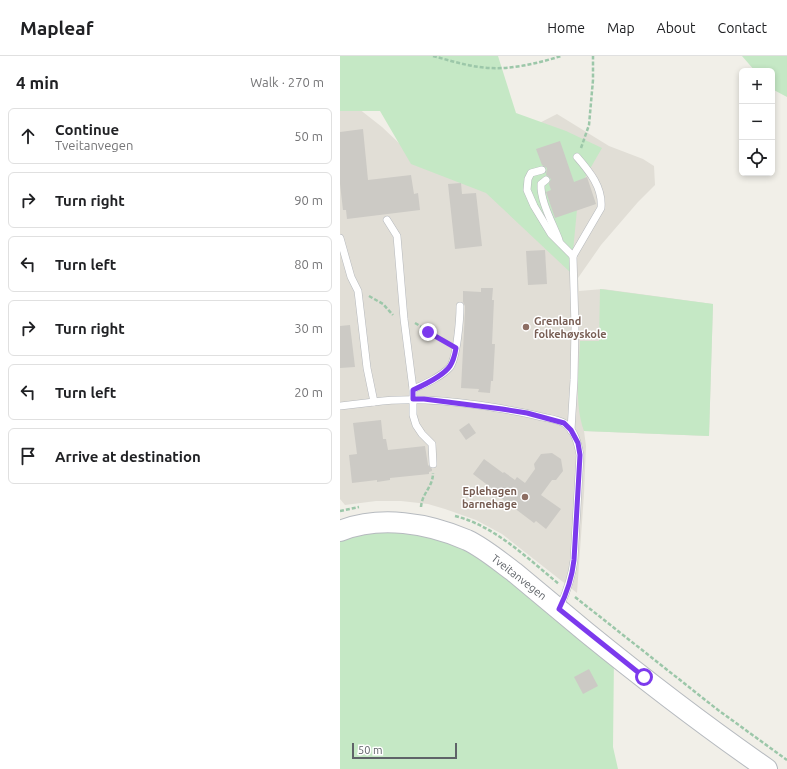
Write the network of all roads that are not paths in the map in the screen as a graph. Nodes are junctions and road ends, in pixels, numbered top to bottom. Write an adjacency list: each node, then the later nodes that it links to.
1 (577, 157): 7 (lane)
2 (542, 170): 6 (lane)
3 (546, 180): 6 (lane)
4 (387, 220): 9 (lane)
5 (340, 238): 11 (lane)
6 (560, 242): 7 (lane)
7 (573, 256): 13 (lane)
8 (460, 306): 9 (lane)
9 (413, 390): 10 (lane)
10 (413, 399): 11 (lane); 13 (lane); 14 (lane)
11 (374, 402): 12 (lane)
12 (340, 406)
13 (571, 430): 16 (lane)
14 (433, 464)
15 (340, 531): 16 (main road, Tveitanvegen)
16 (559, 609): 17 (main road, Tveitanvegen)
17 (767, 769)

